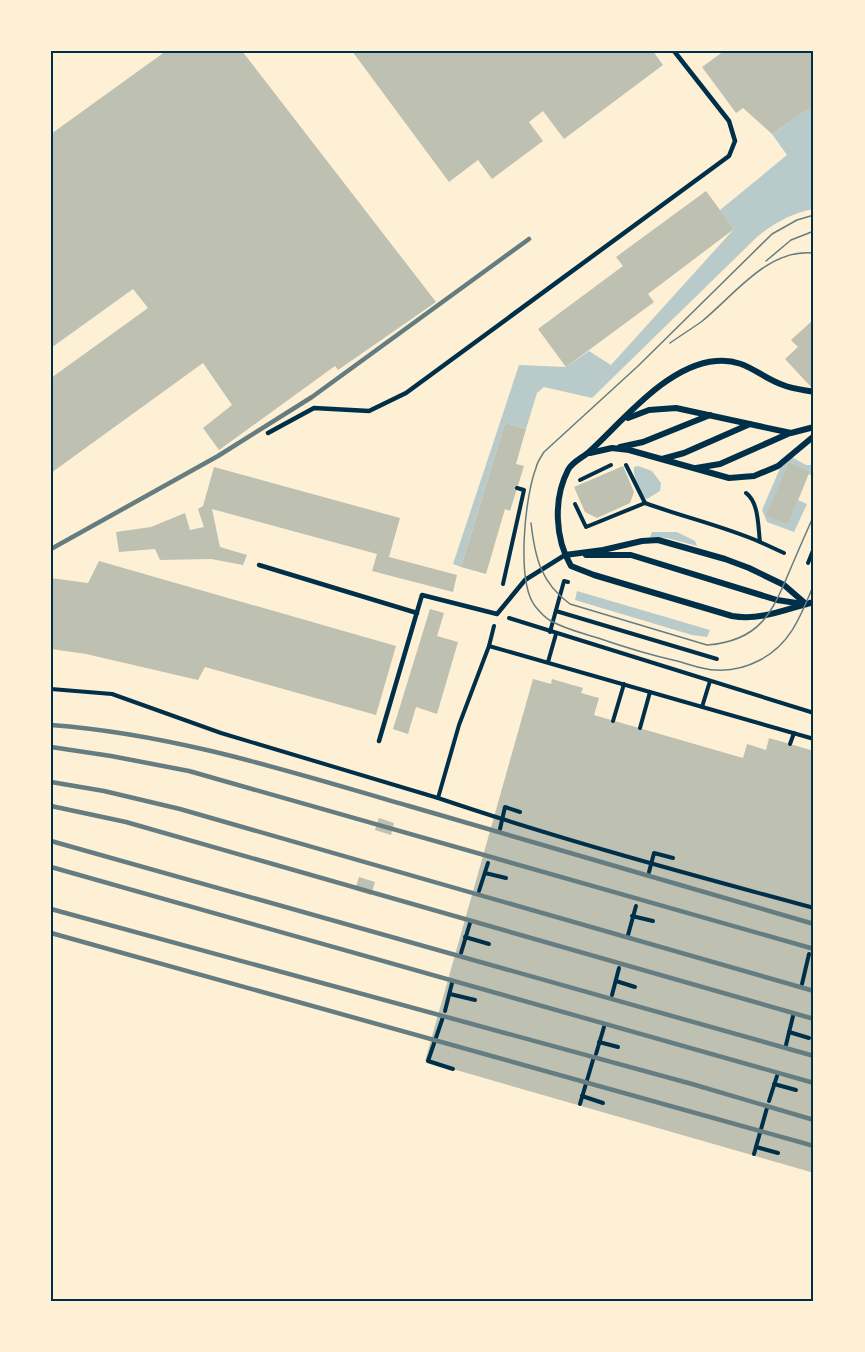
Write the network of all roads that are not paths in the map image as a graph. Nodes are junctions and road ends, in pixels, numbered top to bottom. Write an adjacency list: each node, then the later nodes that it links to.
1 (674, 51): 7 (lane)
2 (814, 392): 4 (street)
3 (710, 415): 4 (street); 5 (street); 10 (street)
4 (621, 420): 11 (street)
5 (751, 424): 8 (street); 12 (street)
6 (814, 427): 8 (street)
7 (268, 433)
8 (791, 433): 13 (street)
9 (814, 436): 13 (street)
10 (612, 448): 11 (street); 12 (street)
11 (587, 454): 14 (street)
12 (659, 459): 13 (street)
13 (693, 469)
14 (565, 555): 17 (street); 17 (street); 17 (street); 18 (lane)
15 (259, 565): 18 (lane)
16 (814, 602): 17 (street)
17 (806, 604)
18 (417, 613): 19 (lane)
19 (380, 741)

